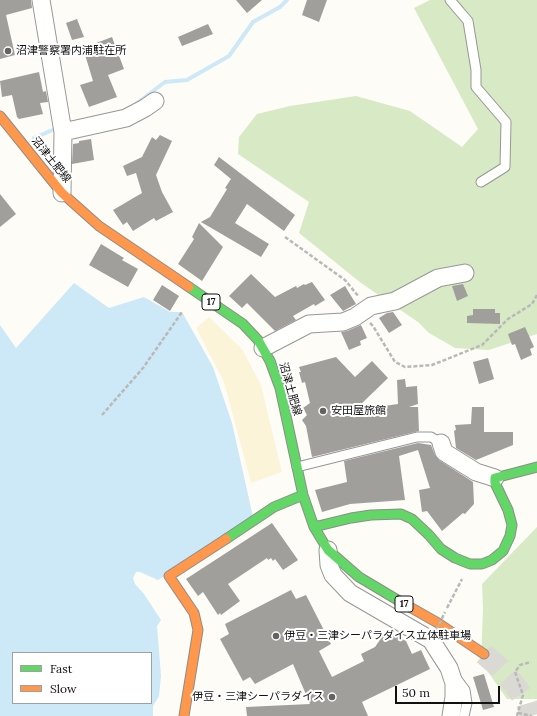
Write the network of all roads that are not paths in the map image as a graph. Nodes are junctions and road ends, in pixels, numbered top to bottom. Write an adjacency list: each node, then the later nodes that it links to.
1 (41, 0): 5 (street)
2 (450, 0): 6 (lane)
3 (155, 101): 5 (street)
4 (0, 116): 7 (main road, 沼津土肥線 / 17)
5 (63, 132): 7 (street)
6 (481, 182)
7 (62, 193): 9 (main road, 沼津土肥線 / 17)
8 (465, 273): 9 (street)
9 (263, 348): 11 (main road, 沼津土肥線 / 17)
10 (441, 443): 11 (lane); 13 (street)
11 (297, 467): 14 (main road, 沼津土肥線 / 17)
12 (537, 467): 13 (main road)
13 (495, 478): 15 (main road)
14 (303, 495): 15 (main road, 沼津土肥線 / 17); 19 (main road)
15 (314, 527): 16 (main road, 沼津土肥線 / 17)
16 (328, 550): 17 (main road, 沼津土肥線 / 17); 18 (street)
17 (484, 654)
18 (450, 668): 20 (street); 21 (lane)
19 (184, 716)
20 (451, 716)
21 (464, 716)

